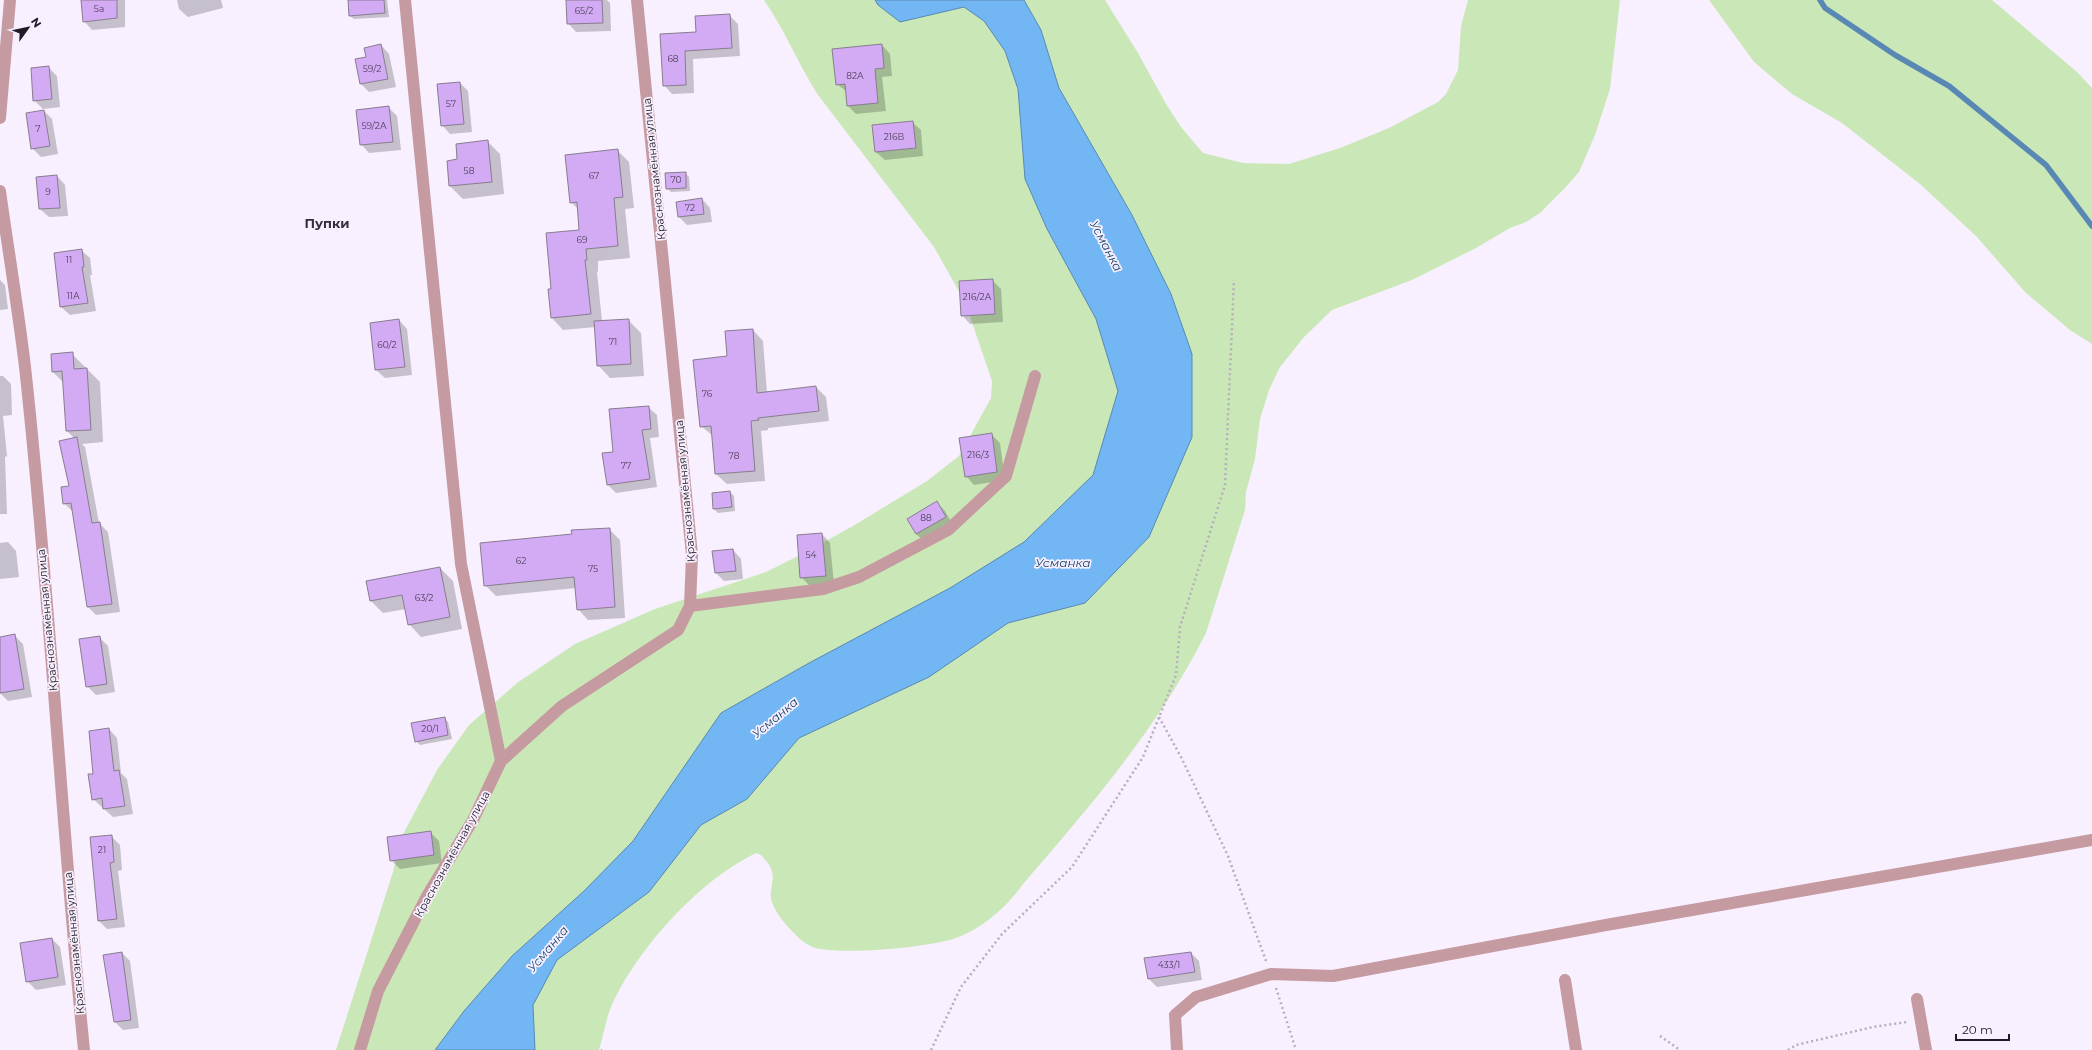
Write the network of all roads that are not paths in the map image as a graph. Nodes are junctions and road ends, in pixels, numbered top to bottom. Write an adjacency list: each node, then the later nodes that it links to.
1 (10, 0): 4 (street)
2 (406, 0): 8 (street)
3 (637, 0): 7 (street, Краснознамённая улица)
4 (0, 118)
5 (0, 191): 12 (street, Краснознамённая улица)
6 (1034, 376): 7 (street)
7 (690, 606): 8 (street, Краснознамённая улица)
8 (501, 761): 13 (street, Краснознамённая улица)
9 (2092, 840): 14 (street)
10 (1565, 980): 15 (street)
11 (1917, 999): 16 (street)
12 (84, 1050)
13 (360, 1050)
14 (1177, 1050)
15 (1576, 1050)
16 (1926, 1050)

